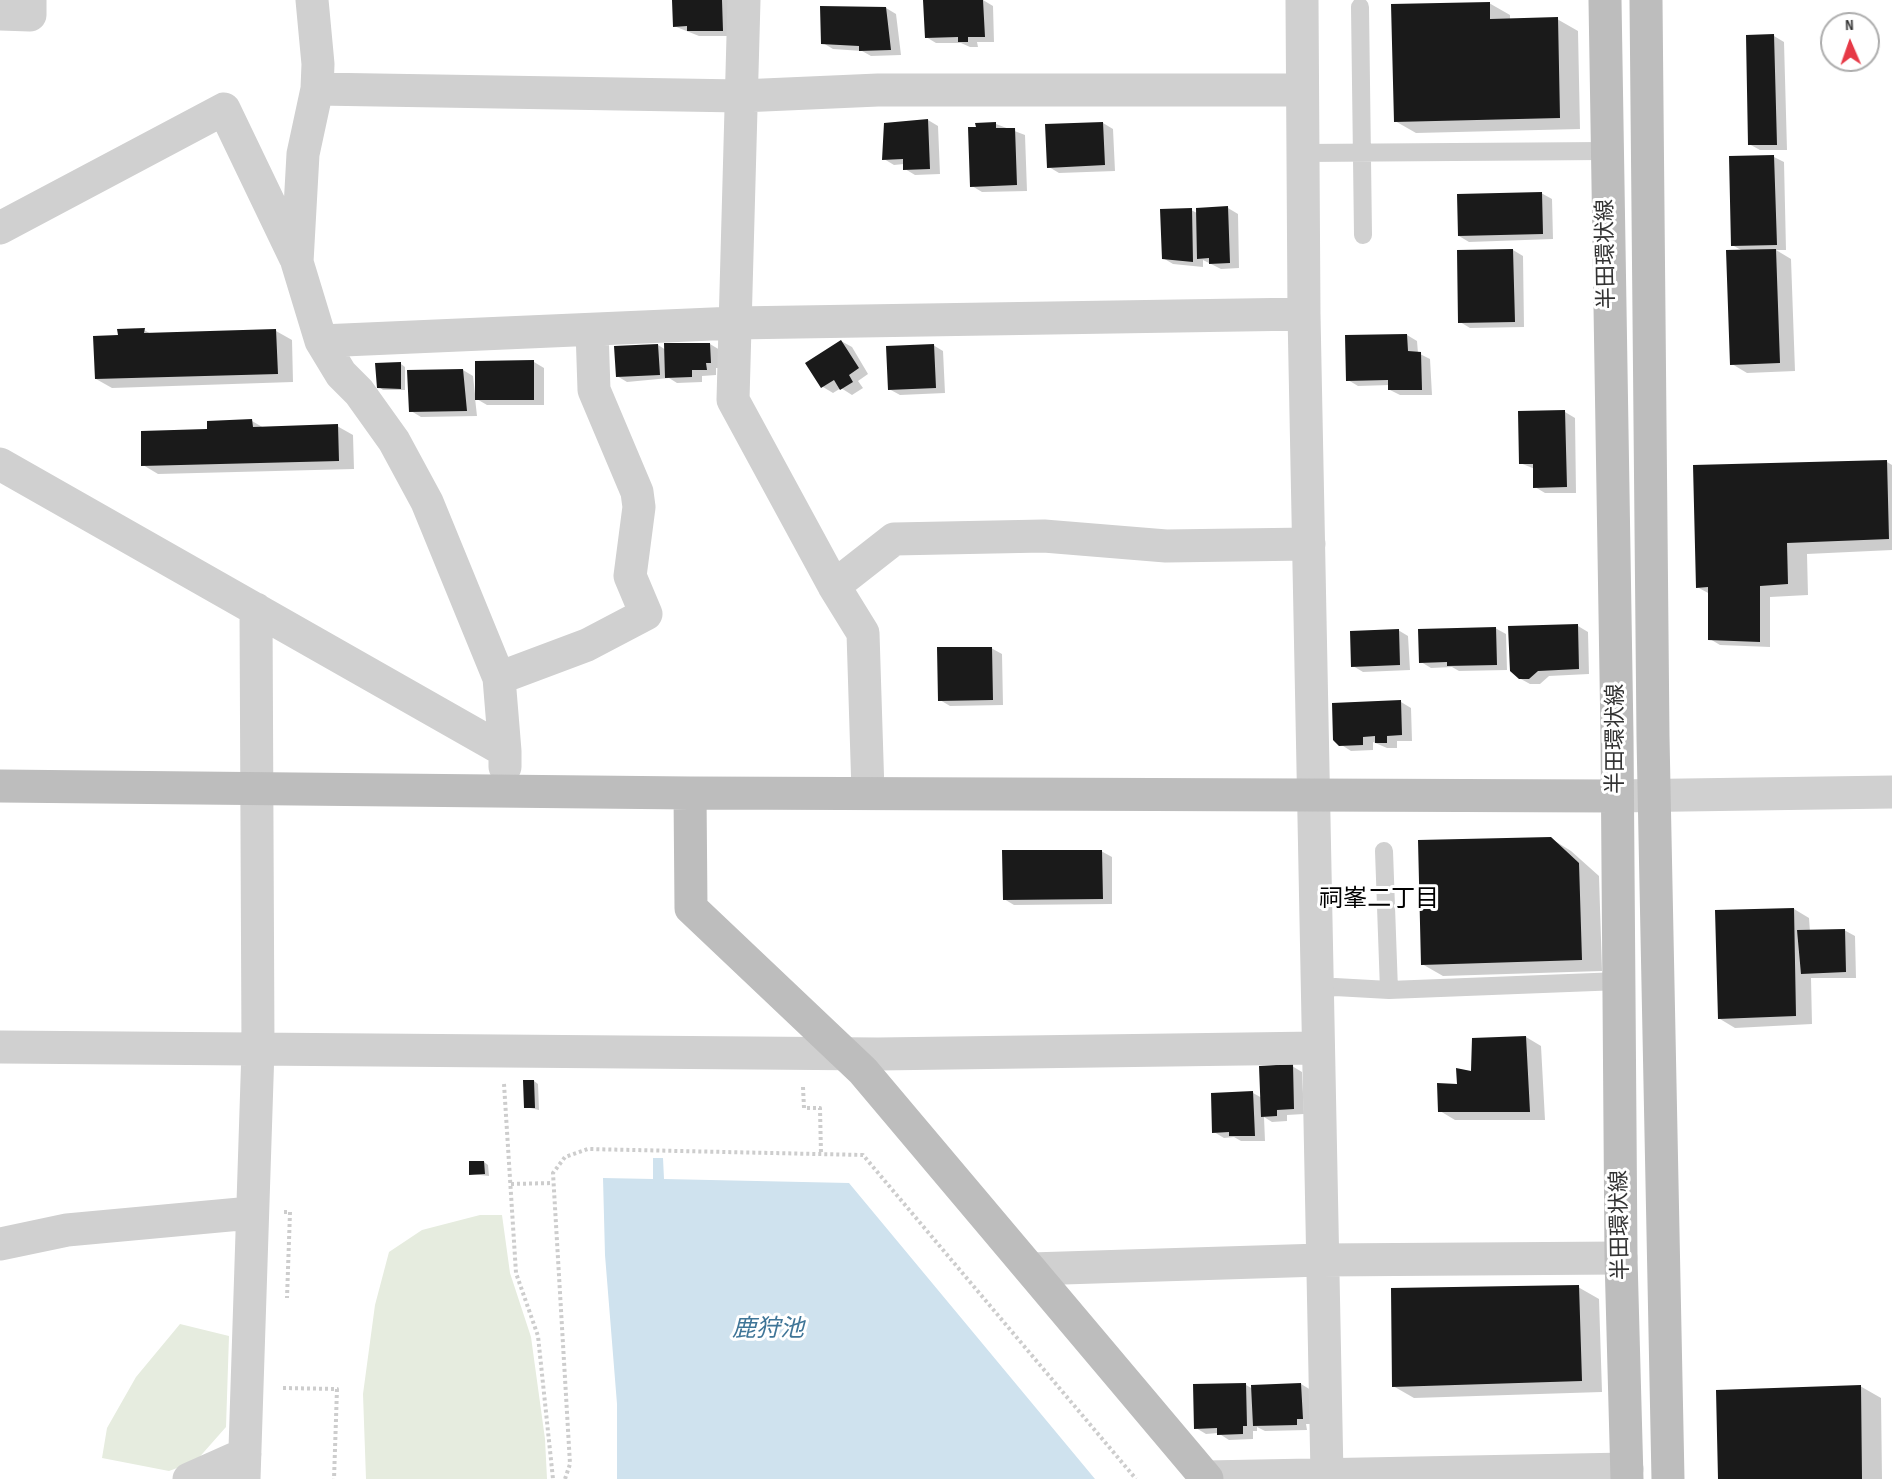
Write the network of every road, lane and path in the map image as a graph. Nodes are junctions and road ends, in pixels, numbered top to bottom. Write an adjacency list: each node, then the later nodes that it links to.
1 (30, 0): 8 (street)
2 (312, 0): 9 (street)
3 (744, 0): 11 (street)
4 (1302, 0): 10 (street)
5 (1605, 0): 12 (main road, 半田環状線)
6 (1646, 0): 36 (main road, 半田環状線)
7 (1360, 7): 14 (lane)
8 (0, 14)
9 (317, 88): 11 (street); 17 (street)
10 (1302, 90): 11 (street); 13 (street)
11 (741, 96): 19 (street)
12 (1605, 151): 14 (lane); 35 (main road, 半田環状線)
13 (1303, 153): 14 (lane); 18 (street)
14 (1361, 154): 16 (lane)
15 (0, 228): 17 (street)
16 (1363, 235)
17 (297, 262): 21 (street)
18 (1304, 314): 19 (street); 23 (street)
19 (735, 323): 20 (street); 24 (street)
20 (592, 330): 21 (street); 26 (street)
21 (321, 341): 26 (street)
22 (0, 464): 25 (street)
23 (1309, 544): 24 (street); 34 (street)
24 (834, 586): 31 (street)
25 (256, 609): 27 (street); 29 (street)
26 (499, 678): 27 (street)
27 (505, 751): 30 (street)
28 (0, 786): 29 (main road)
29 (258, 788): 30 (main road); 43 (street)
30 (506, 790): 33 (main road)
31 (868, 792): 33 (main road); 34 (main road)
32 (1892, 792): 36 (street)
33 (690, 793): 45 (main road)
34 (1313, 795): 35 (main road); 40 (street)
35 (1616, 796): 36 (street); 38 (main road, 半田環状線)
36 (1654, 796): 65 (main road, 半田環状線)
37 (1384, 851): 39 (lane)
38 (1620, 981): 39 (lane); 52 (main road, 半田環状線)
39 (1389, 990): 40 (lane)
40 (1318, 992): 42 (street)
41 (0, 1047): 43 (street)
42 (1317, 1048): 45 (street); 53 (street)
43 (258, 1049): 44 (street); 50 (street)
44 (502, 1051): 45 (street); 49 (path)
45 (842, 1053): 54 (main road)
46 (820, 1108): 47 (path)
47 (821, 1154): 48 (path); 64 (path)
48 (553, 1183): 49 (path); 63 (path)
49 (511, 1184): 62 (path)
50 (251, 1213): 51 (street); 56 (street)
51 (0, 1244)
52 (1621, 1258): 53 (street); 58 (main road, 半田環状線)
53 (1321, 1260): 54 (street); 57 (street)
54 (1031, 1269): 59 (main road)
55 (283, 1388): 61 (path)
56 (244, 1466): 60 (street)
57 (1327, 1474): 58 (street); 59 (street)
58 (1627, 1474)
59 (1206, 1478)
60 (189, 1479)
61 (334, 1479)
62 (554, 1479)
63 (566, 1479)
64 (1136, 1479)
65 (1668, 1479)

